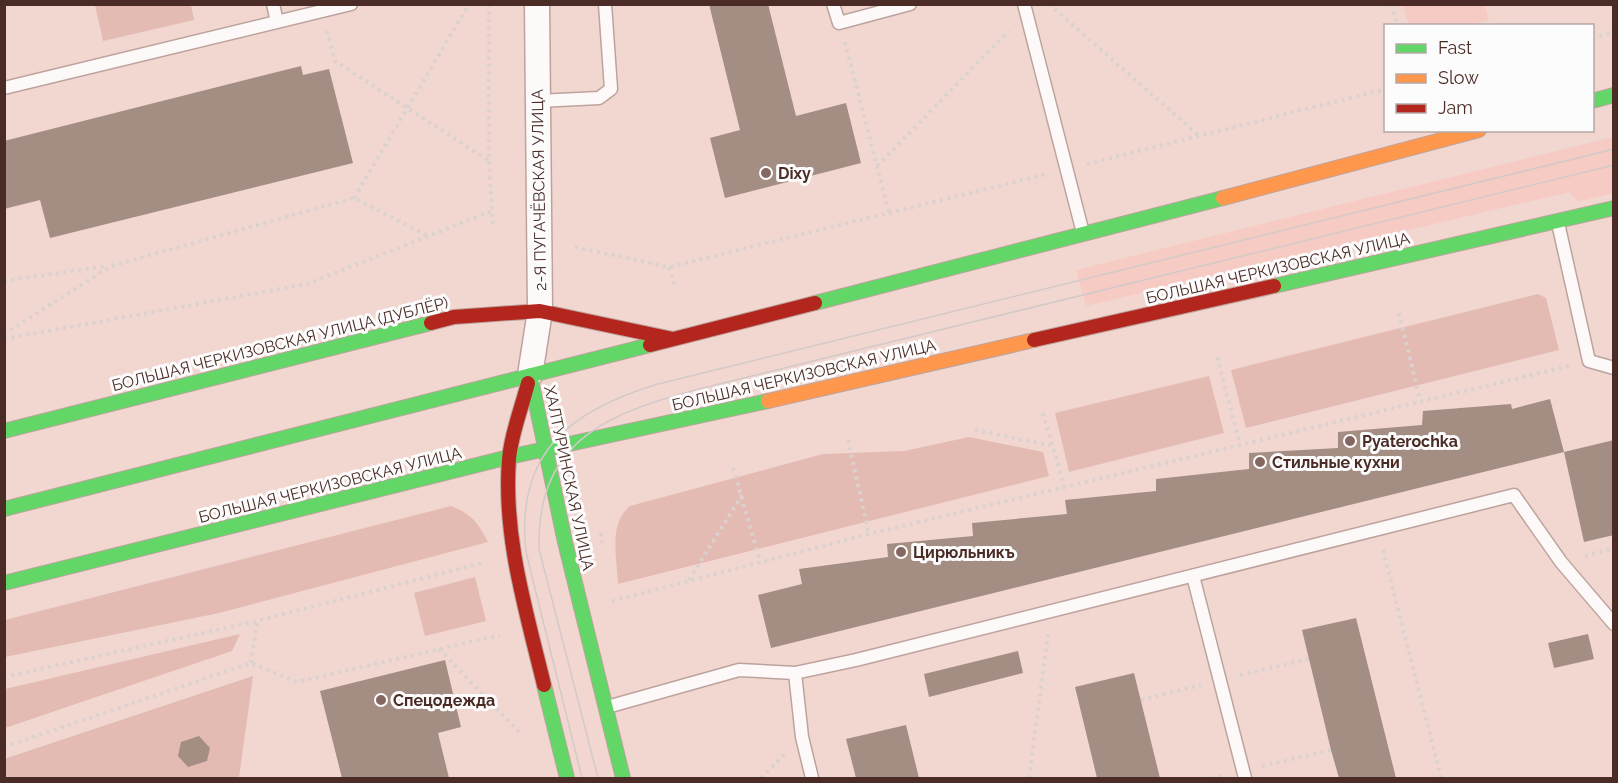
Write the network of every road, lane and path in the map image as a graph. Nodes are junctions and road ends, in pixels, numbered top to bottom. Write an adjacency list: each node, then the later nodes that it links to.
1 (273, 4): 13 (lane)
2 (351, 4): 12 (lane)
3 (469, 4): 23 (path)
4 (489, 4): 26 (path)
5 (537, 4): 22 (street, 2-Я ПУГАЧЁВСКАЯ УЛИЦА)
6 (605, 4): 22 (lane)
7 (833, 4): 14 (lane)
8 (910, 4): 14 (lane)
9 (1048, 4): 25 (path)
10 (1392, 4): 15 (path)
11 (1025, 9): 27 (path); 28 (lane)
12 (321, 12): 13 (lane); 23 (path)
13 (277, 22): 18 (lane)
14 (839, 23): 27 (path)
15 (1397, 24)
16 (1614, 32): 17 (path)
17 (1594, 38)
18 (4, 88)
19 (1384, 89): 25 (path)
20 (1614, 95): 21 (main road)
21 (1594, 100)
22 (538, 101): 42 (street, 2-Я ПУГАЧЁВСКАЯ УЛИЦА)
23 (408, 108): 26 (path); 29 (path)
24 (1471, 132): 35 (main road)
25 (1198, 135): 28 (path)
26 (489, 161): 31 (path)
27 (877, 166): 32 (path)
28 (1067, 169): 32 (path); 35 (lane)
29 (354, 198): 36 (path); 38 (path)
30 (1614, 208): 33 (main road, БОЛЬШАЯ ЧЕРКИЗОВСКАЯ УЛИЦА)
31 (492, 211): 34 (path); 36 (path)
32 (889, 213): 39 (path)
33 (1557, 222): 48 (lane); 58 (main road, БОЛЬШАЯ ЧЕРКИЗОВСКАЯ УЛИЦА)
34 (493, 229)
35 (1084, 235): 46 (main road)
36 (428, 237): 45 (path)
37 (575, 247): 39 (path)
38 (111, 266): 40 (path); 44 (path)
39 (669, 267): 41 (path)
40 (4, 281)
41 (676, 289)
42 (540, 311): 46 (main road, БОЛЬШАЯ ЧЕРКИЗОВСКАЯ УЛИЦА (ДУБЛЁР)); 50 (street, 2-Я ПУГАЧЁВСКАЯ УЛИЦА); 54 (main road, БОЛЬШАЯ ЧЕРКИЗОВСКАЯ УЛИЦА (ДУБЛЁР))
43 (1399, 313): 51 (path)
44 (4, 334)
45 (4, 339)
46 (673, 339): 50 (main road)
47 (1217, 357): 56 (path)
48 (1589, 362): 49 (lane); 51 (path)
49 (1614, 368)
50 (530, 375): 58 (main road, ХАЛТУРИНСКАЯ УЛИЦА); 59 (main road, ХАЛТУРИНСКАЯ УЛИЦА); 63 (main road)
51 (1420, 400): 56 (path)
52 (1043, 413): 57 (path)
53 (975, 430): 57 (path)
54 (4, 431)
55 (848, 440): 65 (path)
56 (1240, 444): 61 (path)
57 (1053, 446): 61 (path)
58 (545, 449): 59 (main road, БОЛЬШАЯ ЧЕРКИЗОВСКАЯ УЛИЦА); 80 (main road, ХАЛТУРИНСКАЯ УЛИЦА)
59 (509, 457): 70 (main road, БОЛЬШАЯ ЧЕРКИЗОВСКАЯ УЛИЦА); 86 (main road, ХАЛТУРИНСКАЯ УЛИЦА)
60 (733, 468): 62 (path)
61 (1065, 489): 65 (path)
62 (742, 495): 66 (path); 69 (path)
63 (4, 509)
64 (1377, 528): 68 (lane); 74 (lane); 92 (path)
65 (869, 534): 66 (path)
66 (760, 561): 69 (path)
67 (488, 562): 73 (path)
68 (1193, 576): 72 (lane); 85 (lane)
69 (688, 581): 71 (path)
70 (4, 583)
71 (604, 603)
72 (1052, 610): 78 (lane); 90 (path)
73 (257, 621): 77 (path); 79 (path)
74 (1614, 624)
75 (506, 634): 76 (path)
76 (439, 649): 77 (path); 82 (path)
77 (251, 663): 83 (path)
78 (795, 673): 80 (lane); 81 (lane)
79 (4, 677)
80 (606, 707): 87 (main road, ХАЛТУРИНСКАЯ УЛИЦА)
81 (802, 736): 88 (path); 89 (lane)
82 (526, 739)
83 (4, 747)
84 (1331, 750): 85 (path)
85 (1244, 775): 91 (path)
86 (567, 778)
87 (623, 778)
88 (760, 778)
89 (812, 778)
90 (1029, 778)
91 (1212, 778)
92 (1441, 778)

